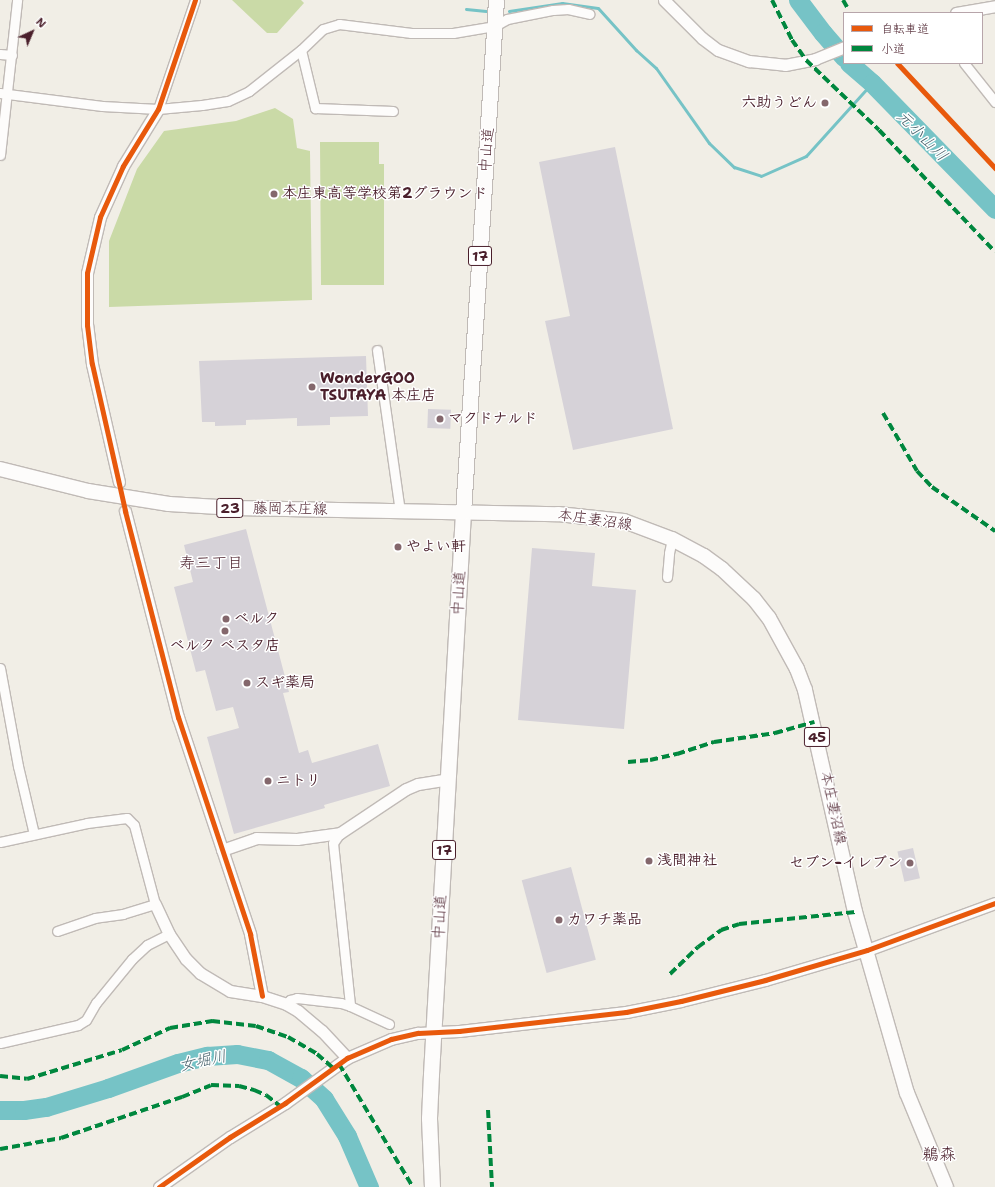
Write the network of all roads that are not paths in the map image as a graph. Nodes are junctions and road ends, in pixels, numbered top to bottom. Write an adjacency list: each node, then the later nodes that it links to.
1 (17, 0): 12 (street)
2 (195, 0): 16 (street)
3 (496, 0): 8 (highway, 中山道 / 17)
4 (664, 0): 9 (street)
5 (995, 6): 6 (street)
6 (962, 12)
7 (589, 14): 8 (street)
8 (495, 26): 10 (street); 24 (highway, 中山道 / 17)
9 (843, 47)
10 (301, 50): 16 (street); 17 (street)
11 (0, 54): 12 (street)
12 (12, 55): 14 (street)
13 (965, 64): 15 (street)
14 (4, 94): 16 (street); 18 (street)
15 (995, 102)
16 (158, 109): 21 (street)
17 (393, 111)
18 (0, 155)
19 (377, 350): 23 (street)
20 (0, 469): 23 (main road, 藤岡本庄線 / 23)
21 (119, 482)
22 (125, 511): 32 (street)
23 (400, 511): 24 (main road, 藤岡本庄線 / 23)
24 (463, 512): 25 (main road, 本庄妻沼線 / 45); 28 (highway, 中山道 / 17)
25 (672, 538): 26 (street); 37 (main road, 本庄妻沼線 / 45)
26 (667, 577)
27 (0, 670): 30 (street)
28 (448, 779): 29 (street); 42 (highway, 中山道 / 17)
29 (340, 832): 32 (street); 40 (street)
30 (34, 834): 31 (street); 34 (street)
31 (0, 842)
32 (222, 850): 38 (street)
33 (995, 902): 37 (street)
34 (155, 904): 35 (street); 36 (street)
35 (57, 931)
36 (169, 934): 38 (street); 43 (street)
37 (867, 950): 42 (street); 47 (main road, 本庄妻沼線 / 45)
38 (262, 996): 39 (street)
39 (286, 1004): 40 (street); 44 (street)
40 (350, 1006): 41 (street)
41 (389, 1024)
42 (433, 1032): 44 (street); 46 (highway, 中山道 / 17)
43 (0, 1043)
44 (348, 1058): 45 (street)
45 (159, 1187)
46 (432, 1187)
47 (946, 1187)

